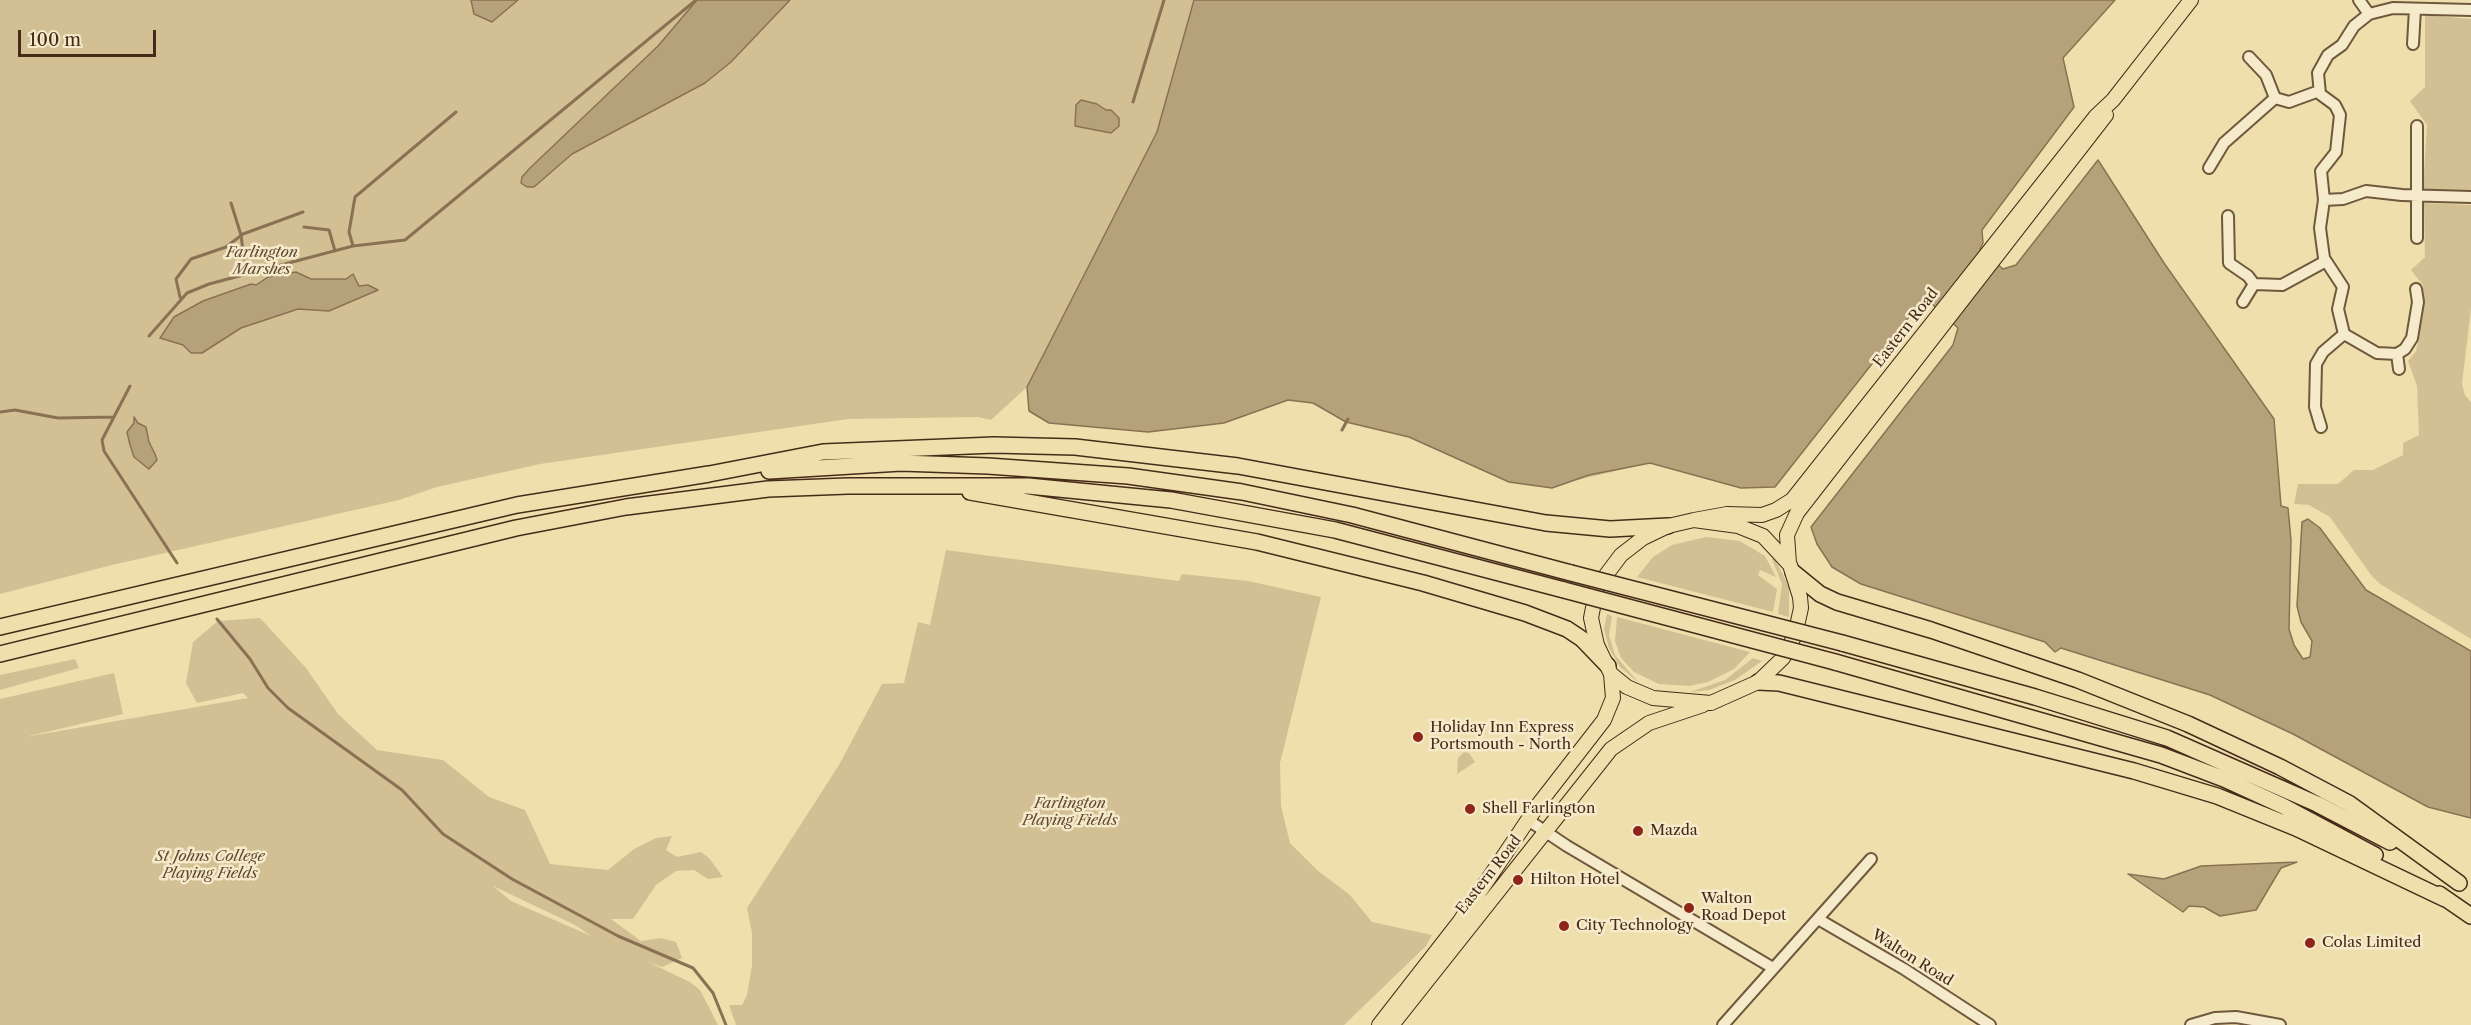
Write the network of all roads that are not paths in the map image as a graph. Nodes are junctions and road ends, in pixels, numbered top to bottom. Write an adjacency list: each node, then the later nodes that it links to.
1 (2191, 0): 23 (main road, Eastern Road)
2 (2359, 0): 5 (street)
3 (2415, 9): 4 (street); 5 (street); 6 (street)
4 (2471, 10)
5 (2369, 14): 8 (street)
6 (2413, 44)
7 (2249, 57): 9 (street)
8 (2319, 91): 9 (street); 14 (street)
9 (2275, 98): 11 (street)
10 (2417, 126): 12 (street)
11 (2210, 168)
12 (2415, 195): 13 (street); 14 (street); 16 (street)
13 (2471, 196)
14 (2324, 200): 17 (street)
15 (2228, 216): 18 (street)
16 (2417, 238)
17 (2326, 261): 18 (street); 21 (street)
18 (2254, 284): 20 (street)
19 (2416, 289): 22 (street)
20 (2243, 302)
21 (2344, 334): 22 (street); 25 (street)
22 (2397, 354): 24 (street)
23 (1909, 359): 28 (main road, Eastern Road); 30 (main road, Eastern Road)
24 (2399, 369)
25 (2321, 427)
26 (709, 474): 29 (highway); 31 (highway); 39 (highway, bridge)
27 (922, 484): 32 (highway); 33 (highway); 40 (highway, bridge)
28 (1694, 520): 29 (main road); 30 (main road)
29 (1668, 526): 33 (main road)
30 (1791, 568): 34 (main road); 39 (highway)
31 (0, 627)
32 (0, 654)
33 (1610, 670): 35 (main road); 36 (main road, Eastern Road)
34 (1758, 682): 35 (main road); 40 (highway)
35 (1711, 703): 37 (main road, Eastern Road)
36 (1528, 820): 37 (street); 44 (main road, Eastern Road)
37 (1544, 831): 43 (street); 45 (main road, Eastern Road)
38 (1871, 860): 42 (street)
39 (2465, 887)
40 (2445, 898): 41 (highway)
41 (2471, 916)
42 (1818, 919): 43 (street); 47 (street, Walton Road)
43 (1773, 968): 46 (street)
44 (1379, 1025)
45 (1392, 1025)
46 (1723, 1025)
47 (1990, 1025)
48 (2191, 1025): 49 (street)
49 (2280, 1025)

